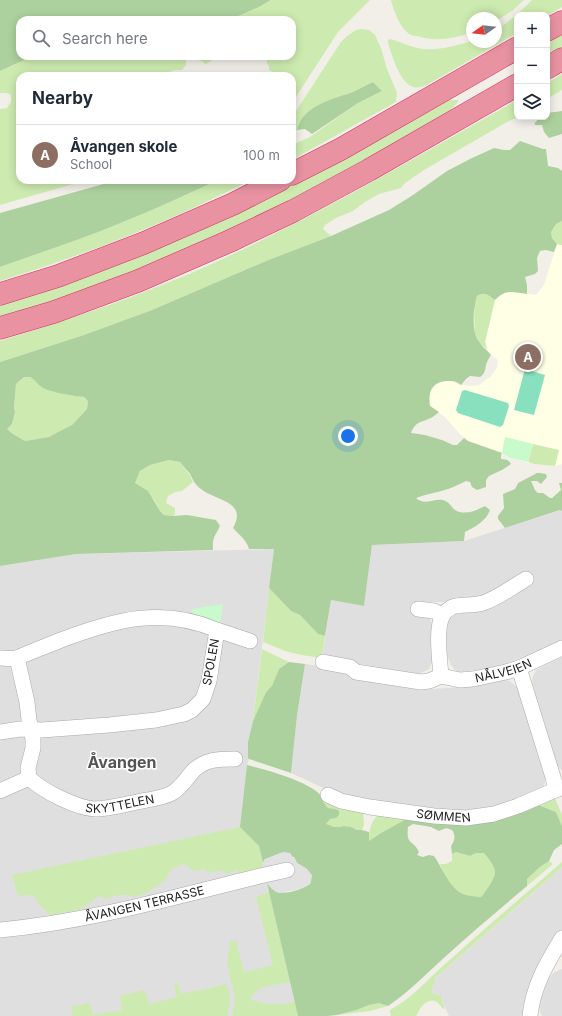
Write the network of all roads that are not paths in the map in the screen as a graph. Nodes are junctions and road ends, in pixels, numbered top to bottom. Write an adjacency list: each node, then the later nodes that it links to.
1 (562, 22): 2 (highway)
2 (550, 28)
3 (514, 50): 7 (highway)
4 (562, 59): 5 (highway)
5 (550, 66)
6 (514, 87): 10 (highway)
7 (296, 172)
8 (272, 184): 9 (highway)
9 (0, 294)
10 (0, 328)
11 (526, 580): 13 (street)
12 (418, 609): 13 (street)
13 (443, 615): 21 (street)
14 (217, 630): 15 (street); 18 (street, SPOLEN); 22 (street, SPOLEN)
15 (250, 641)
16 (562, 648): 20 (street, NÅLVEIEN)
17 (0, 658): 18 (street)
18 (17, 658): 22 (street)
19 (322, 662): 21 (street, NÅLVEIEN)
20 (520, 668): 21 (street, NÅLVEIEN); 26 (street, SØMMEN)
21 (441, 676)
22 (31, 729): 23 (street, SPOLEN); 25 (street)
23 (0, 732)
24 (235, 759): 25 (street, SKYTTELEN)
25 (29, 778): 27 (street)
26 (559, 789): 28 (street, SØMMEN)
27 (0, 791)
28 (328, 795)
29 (287, 870): 30 (street, ÅVANGEN TERRASSE)
30 (0, 930)
31 (562, 938): 32 (street)
32 (530, 1016)

